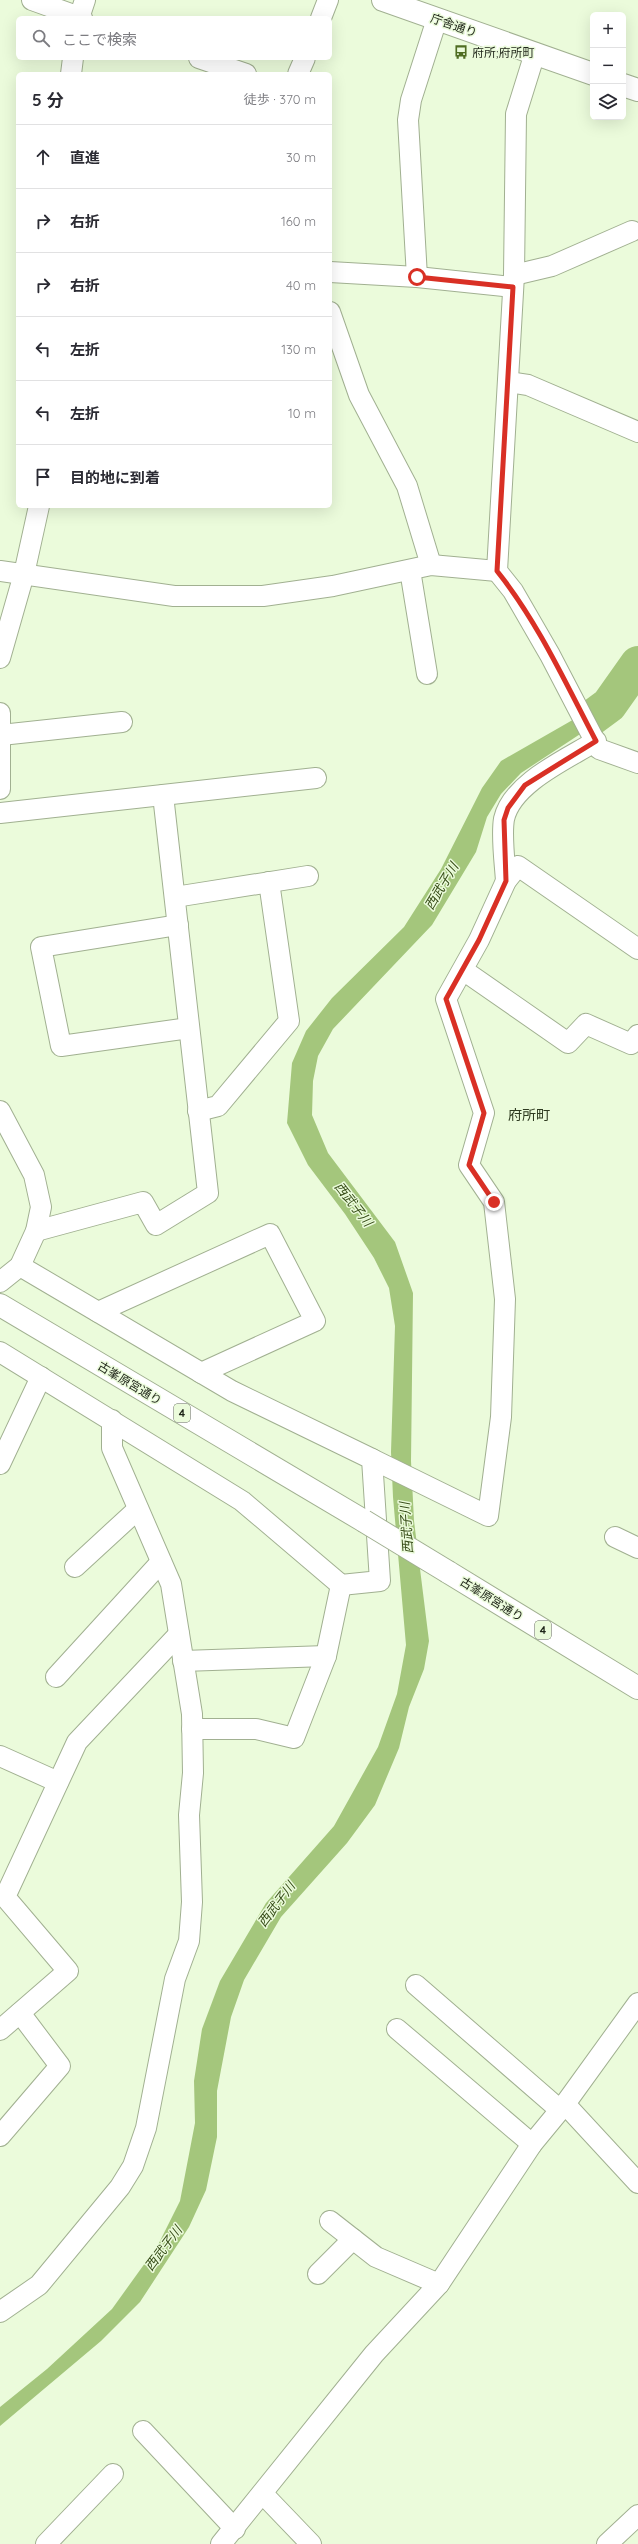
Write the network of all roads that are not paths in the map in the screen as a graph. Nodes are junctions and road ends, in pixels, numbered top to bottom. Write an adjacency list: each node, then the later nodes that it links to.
1 (32, 0): 4 (street)
2 (328, 0): 5 (street)
3 (383, 0): 6 (main road, 庁舎通り)
4 (81, 13)
5 (322, 16)
6 (437, 19): 7 (main road, 庁舎通り); 19 (street)
7 (535, 53): 14 (main road, 庁舎通り); 20 (street)
8 (73, 60): 11 (street)
9 (205, 60): 12 (street)
10 (303, 60): 13 (street)
11 (71, 72)
12 (240, 72)
13 (299, 72)
14 (590, 73)
15 (626, 86): 16 (main road)
16 (638, 90)
17 (632, 231): 20 (street)
18 (332, 272): 19 (street)
19 (417, 277): 20 (street)
20 (513, 281): 22 (street)
21 (332, 318): 25 (street)
22 (508, 382): 23 (street); 28 (street)
23 (638, 432)
24 (39, 508): 29 (street)
25 (431, 565): 26 (street); 28 (street)
26 (410, 570): 29 (street); 31 (street)
27 (0, 571): 29 (street)
28 (497, 571): 35 (street)
29 (24, 574): 30 (street)
30 (0, 658)
31 (427, 674)
32 (0, 713): 34 (street)
33 (122, 722): 34 (street)
34 (1, 734): 38 (street)
35 (596, 741): 36 (street); 42 (street)
36 (638, 763)
37 (316, 778): 39 (street)
38 (0, 788)
39 (163, 795): 40 (street); 44 (street)
40 (0, 813)
41 (308, 876): 43 (street)
42 (506, 881): 46 (street); 47 (street)
43 (270, 882): 44 (street); 51 (street)
44 (175, 897): 45 (street)
45 (178, 925): 48 (street); 48 (street)
46 (638, 949)
47 (462, 970): 49 (street); 61 (street)
48 (189, 1028): 51 (street)
49 (638, 1035)
50 (0, 1111): 52 (street)
51 (198, 1111): 52 (street)
52 (36, 1231): 53 (street)
53 (20, 1266): 54 (street); 56 (street)
54 (0, 1282)
55 (0, 1305): 73 (main road, 古峯原宮通り / 4, bridge)
56 (98, 1312): 58 (street); 58 (street)
57 (0, 1352): 59 (street)
58 (201, 1373): 61 (street)
59 (41, 1377): 60 (street); 62 (street)
60 (112, 1420): 63 (street); 68 (street)
61 (372, 1459): 68 (street)
62 (0, 1464)
63 (138, 1509): 66 (street); 67 (street)
64 (615, 1537): 65 (street)
65 (638, 1548)
66 (161, 1562): 69 (street); 72 (street)
67 (75, 1567)
68 (341, 1585): 70 (street)
69 (179, 1634): 71 (street); 76 (street)
70 (326, 1656): 71 (street); 74 (street)
71 (183, 1661): 74 (street)
72 (56, 1677)
73 (638, 1688)
74 (192, 1730): 91 (street)
75 (0, 1756): 76 (street)
76 (58, 1782): 77 (street)
77 (2, 1895): 80 (street)
78 (416, 1985): 83 (street)
79 (638, 2003): 83 (street)
80 (20, 2012): 82 (street); 84 (street)
81 (397, 2029): 85 (street)
82 (0, 2030)
83 (563, 2107): 85 (street); 86 (street)
84 (0, 2136)
85 (532, 2144): 90 (street)
86 (638, 2183)
87 (330, 2221): 88 (street)
88 (353, 2239): 89 (street); 90 (street)
89 (318, 2274)
90 (440, 2284): 94 (street)
91 (0, 2312)
92 (143, 2431): 96 (street)
93 (112, 2474): 97 (street)
94 (263, 2494): 96 (street); 99 (street)
95 (638, 2515): 100 (street)
96 (235, 2529): 98 (street)
97 (46, 2544)
98 (221, 2544)
99 (311, 2544)
100 (607, 2544)

